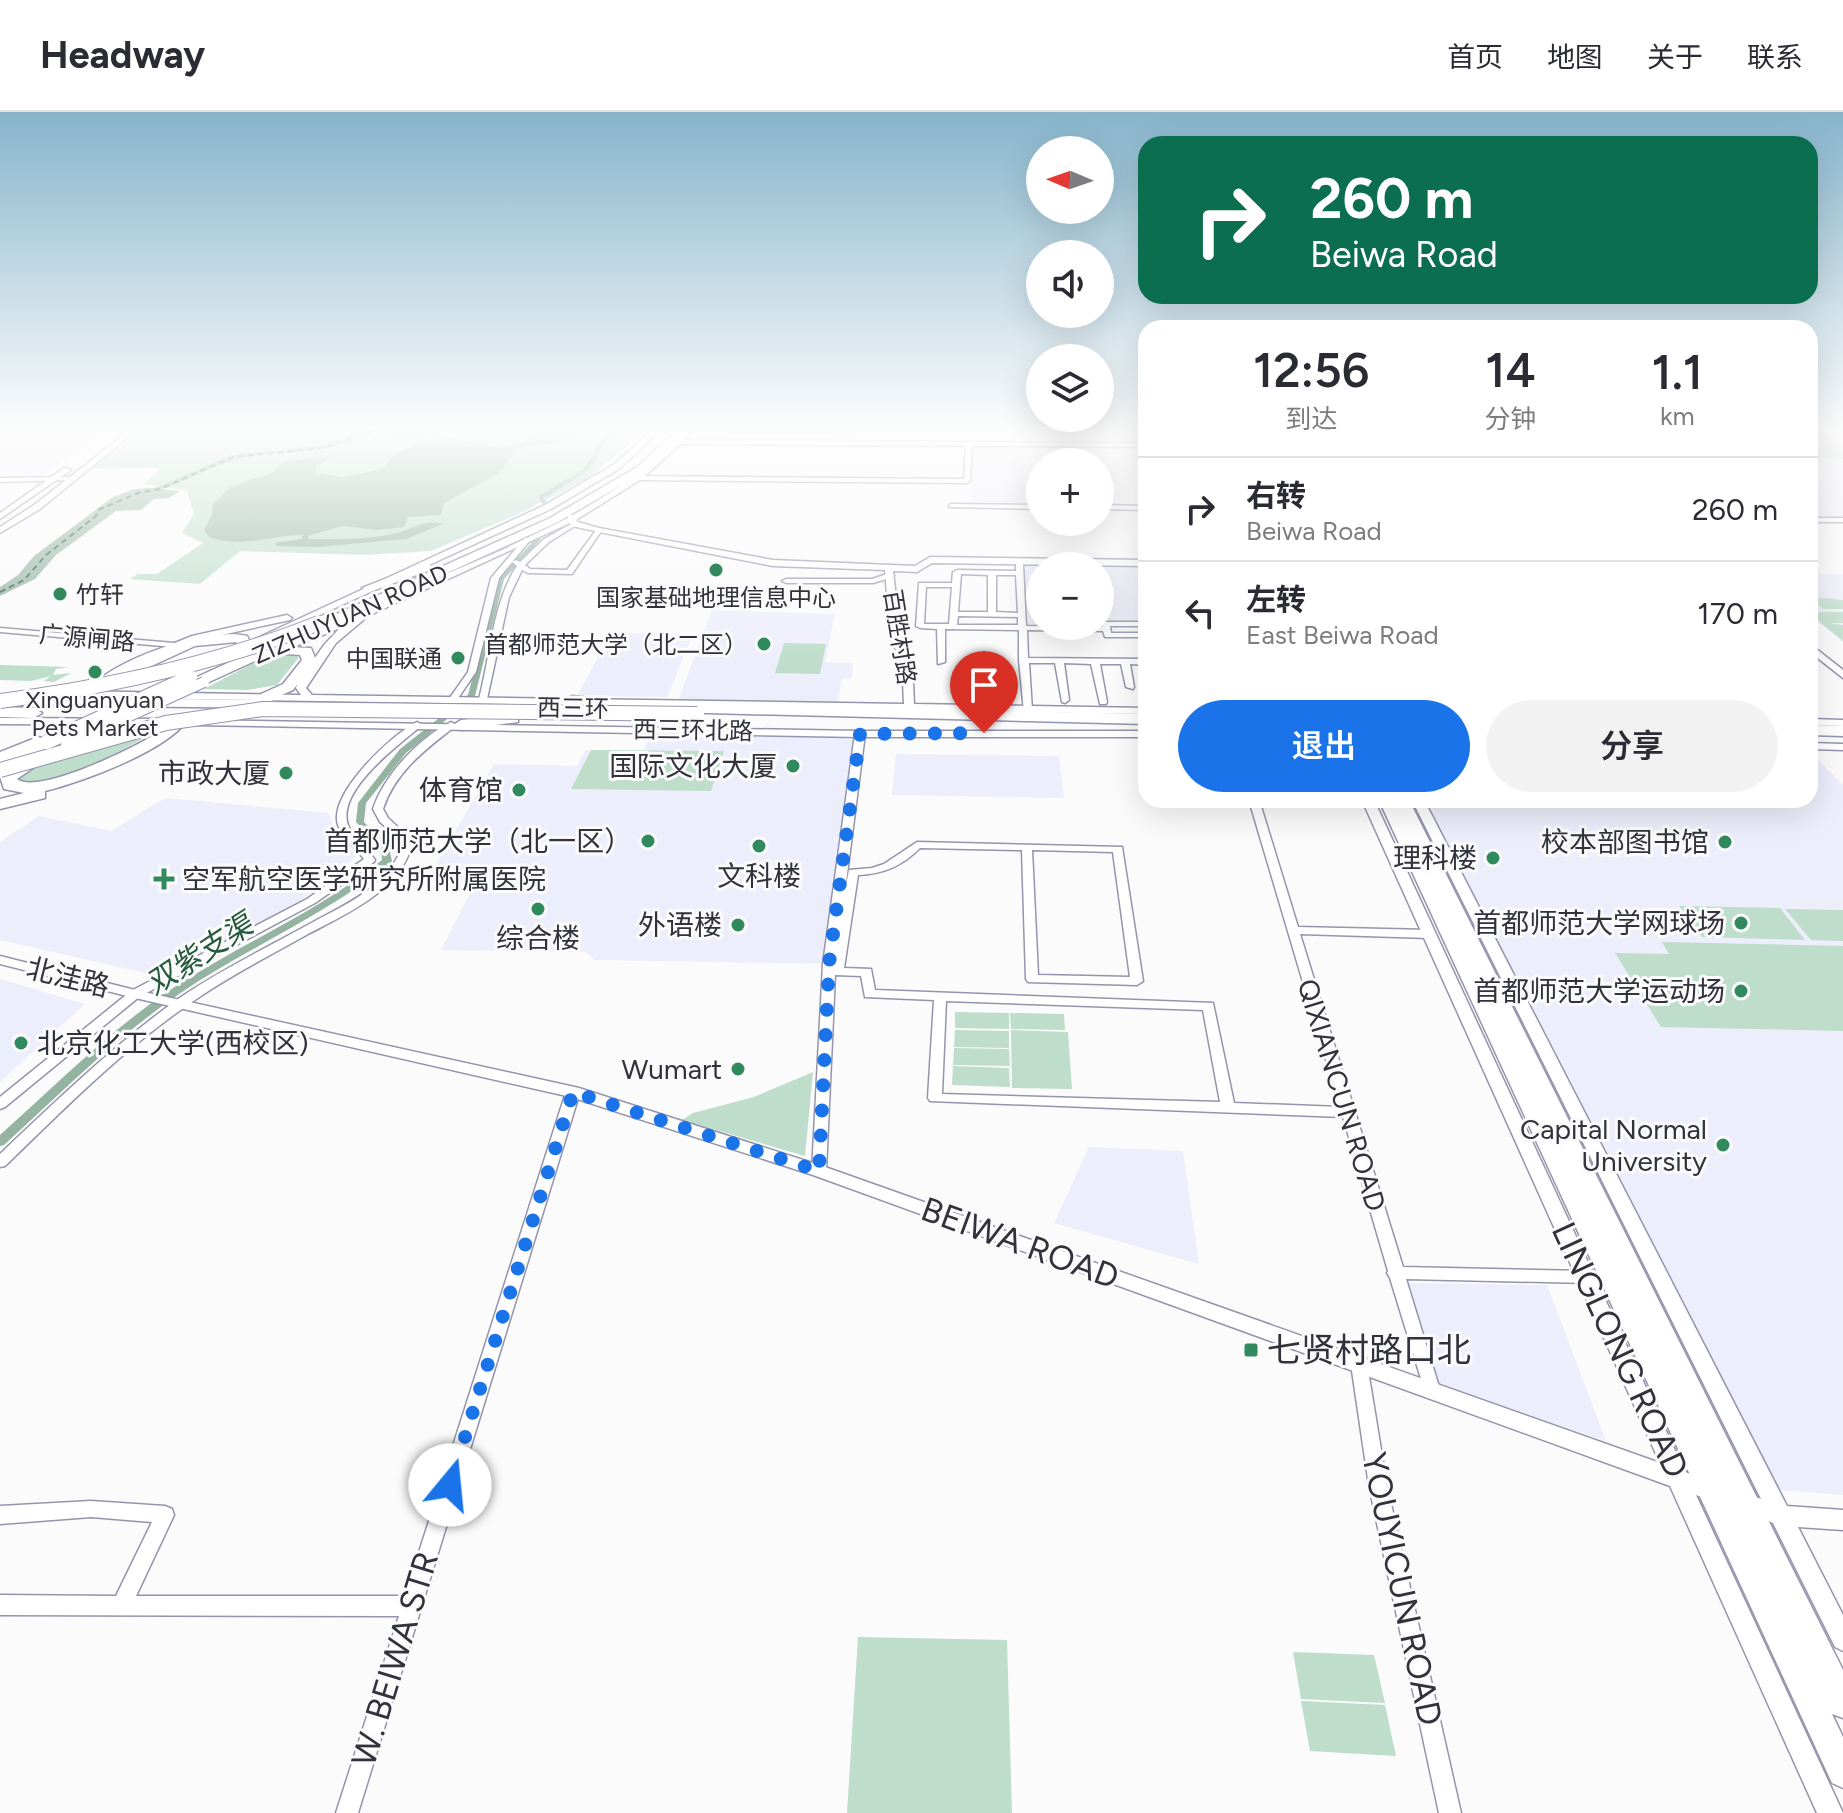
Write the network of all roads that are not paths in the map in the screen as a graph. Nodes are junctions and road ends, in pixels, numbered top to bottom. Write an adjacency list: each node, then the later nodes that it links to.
1 (33, 509): 12 (street)
2 (541, 509): 26 (street)
3 (554, 509): 19 (highway, ZIZHUYUAN ROAD)
4 (556, 509): 33 (highway)
5 (568, 509): 33 (highway)
6 (570, 509): 20 (highway, ZIZHUYUAN ROAD)
7 (588, 509): 8 (street)
8 (573, 520): 11 (street); 13 (street); 18 (street)
9 (1818, 520): 10 (street)
10 (1843, 520)
11 (599, 530): 18 (street); 21 (street)
12 (0, 531)
13 (527, 539): 14 (street); 15 (street)
14 (499, 554): 15 (street); 27 (street)
15 (509, 558): 18 (street); 60 (street)
16 (1019, 561): 17 (street); 21 (street); 23 (street)
17 (1138, 563)
18 (520, 564): 61 (street)
19 (426, 567): 26 (highway); 40 (highway, ZIZHUYUAN ROAD)
20 (448, 571): 27 (highway); 41 (highway, ZIZHUYUAN ROAD)
21 (889, 572): 24 (street); 62 (street, 百胜村路)
22 (992, 572): 23 (street); 25 (street); 31 (street)
23 (1019, 573): 32 (street)
24 (786, 581)
25 (956, 585): 30 (street); 34 (street)
26 (368, 588): 28 (street)
27 (400, 598): 29 (street)
28 (326, 607): 39 (street); 40 (street)
29 (363, 614): 41 (street); 56 (street)
30 (954, 614): 31 (street); 35 (street)
31 (992, 614): 32 (street)
32 (1021, 615): 36 (street)
33 (317, 622): 54 (highway, bridge)
34 (941, 626): 35 (street); 46 (street)
35 (953, 627): 36 (street)
36 (1021, 628): 38 (street); 43 (street)
37 (0, 630): 39 (street, 广源闸路)
38 (1138, 635)
39 (174, 645): 52 (street)
40 (238, 652): 50 (highway, ZIZHUYUAN ROAD); 53 (highway)
41 (271, 652): 50 (highway, ZIZHUYUAN ROAD); 55 (highway)
42 (1818, 654): 49 (street)
43 (1023, 660): 44 (street); 65 (street)
44 (1059, 661): 45 (street); 58 (street)
45 (1095, 661): 47 (street); 59 (street)
46 (941, 662)
47 (1125, 662): 48 (street); 51 (street)
48 (1138, 662)
49 (1843, 675)
50 (195, 678): 85 (highway, ZIZHUYUAN ROAD, bridge)
51 (1130, 687)
52 (61, 694): 53 (street); 54 (street)
53 (83, 694): 55 (street)
54 (0, 697): 60 (highway, 西三环)
55 (266, 697): 56 (street)
56 (309, 698): 60 (street)
57 (572, 700): 61 (street, 西三环北路); 62 (street, 西三环北路); 63 (highway)
58 (1065, 700)
59 (1103, 702)
60 (448, 703): 61 (highway, 西三环, bridge)
61 (479, 703): 63 (highway, 西三环)
62 (909, 706): 64 (street, 西三环北路)
63 (642, 709): 69 (highway, 西三环)
64 (995, 709): 65 (street, 西三环北路); 68 (highway)
65 (1027, 710): 66 (street, 西三环北路)
66 (1138, 711)
67 (0, 712): 72 (highway)
68 (858, 714): 69 (highway, 西三环); 70 (highway, 西三环)
69 (794, 717): 75 (highway, 西三环); 79 (highway, 西三环); 89 (highway, bridge)
70 (1138, 719)
71 (0, 721): 73 (street)
72 (423, 721): 74 (street); 75 (highway); 100 (street)
73 (178, 722): 74 (street); 89 (highway)
74 (204, 723): 90 (highway)
75 (458, 723): 81 (street, 西三环北路); 102 (street)
76 (1843, 723): 77 (street)
77 (1818, 724)
78 (1818, 725): 80 (highway)
79 (1138, 726)
80 (1843, 731)
81 (860, 734): 82 (street, 西三环北路); 108 (street)
82 (1138, 734)
83 (1818, 738): 84 (highway)
84 (1843, 738)
85 (53, 742): 88 (highway, ZIZHUYUAN ROAD); 89 (highway, ZIZHUYUAN ROAD)
86 (1818, 746): 87 (street)
87 (1843, 747)
88 (0, 759)
89 (3, 773)
90 (0, 804)
91 (1256, 808): 97 (street, QIXIANCUN ROAD)
92 (1378, 808): 98 (street, LINGLONG ROAD)
93 (1378, 808): 114 (main road, LINGLONG ROAD)
94 (1405, 808): 115 (main road, LINGLONG ROAD)
95 (1422, 808): 117 (street)
96 (1027, 847): 96 (street); 101 (street)
97 (1293, 930): 98 (street); 106 (street, QIXIANCUN ROAD)
98 (1429, 934): 110 (street, LINGLONG ROAD)
99 (0, 960): 100 (street, 北洼路)
100 (139, 995): 102 (street, 北洼路); 104 (street)
101 (940, 997): 105 (street); 105 (street)
102 (180, 1004): 103 (street, BEIWA ROAD); 107 (street)
103 (573, 1092): 108 (street, BEIWA ROAD); 121 (street, W. BEIWA STR)
104 (0, 1104)
105 (1228, 1107): 106 (street)
106 (1347, 1112): 109 (street, QIXIANCUN ROAD)
107 (0, 1162)
108 (819, 1171): 111 (street, BEIWA ROAD)
109 (1395, 1273): 110 (street); 112 (street, QIXIANCUN ROAD)
110 (1587, 1277): 113 (street, LINGLONG ROAD)
111 (1359, 1364): 112 (street, BEIWA ROAD); 126 (street, YOUYICUN ROAD)
112 (1432, 1390): 113 (street, BEIWA ROAD)
113 (1679, 1480): 114 (street, BEIWA ROAD); 127 (street, LINGLONG ROAD)
114 (1712, 1491): 115 (street, BEIWA ROAD); 124 (main road, LINGLONG ROAD)
115 (1744, 1503): 117 (street, BEIWA ROAD); 123 (main road, LINGLONG ROAD)
116 (0, 1515): 119 (street)
117 (1780, 1516): 118 (street, BEIWA ROAD); 122 (street)
118 (1843, 1520)
119 (123, 1603): 120 (street); 121 (street)
120 (0, 1605)
121 (412, 1606): 125 (street, W. BEIWA STR)
122 (1843, 1639)
123 (1843, 1703)
124 (1843, 1772)
125 (347, 1813)
126 (1450, 1813)
127 (1830, 1813)

